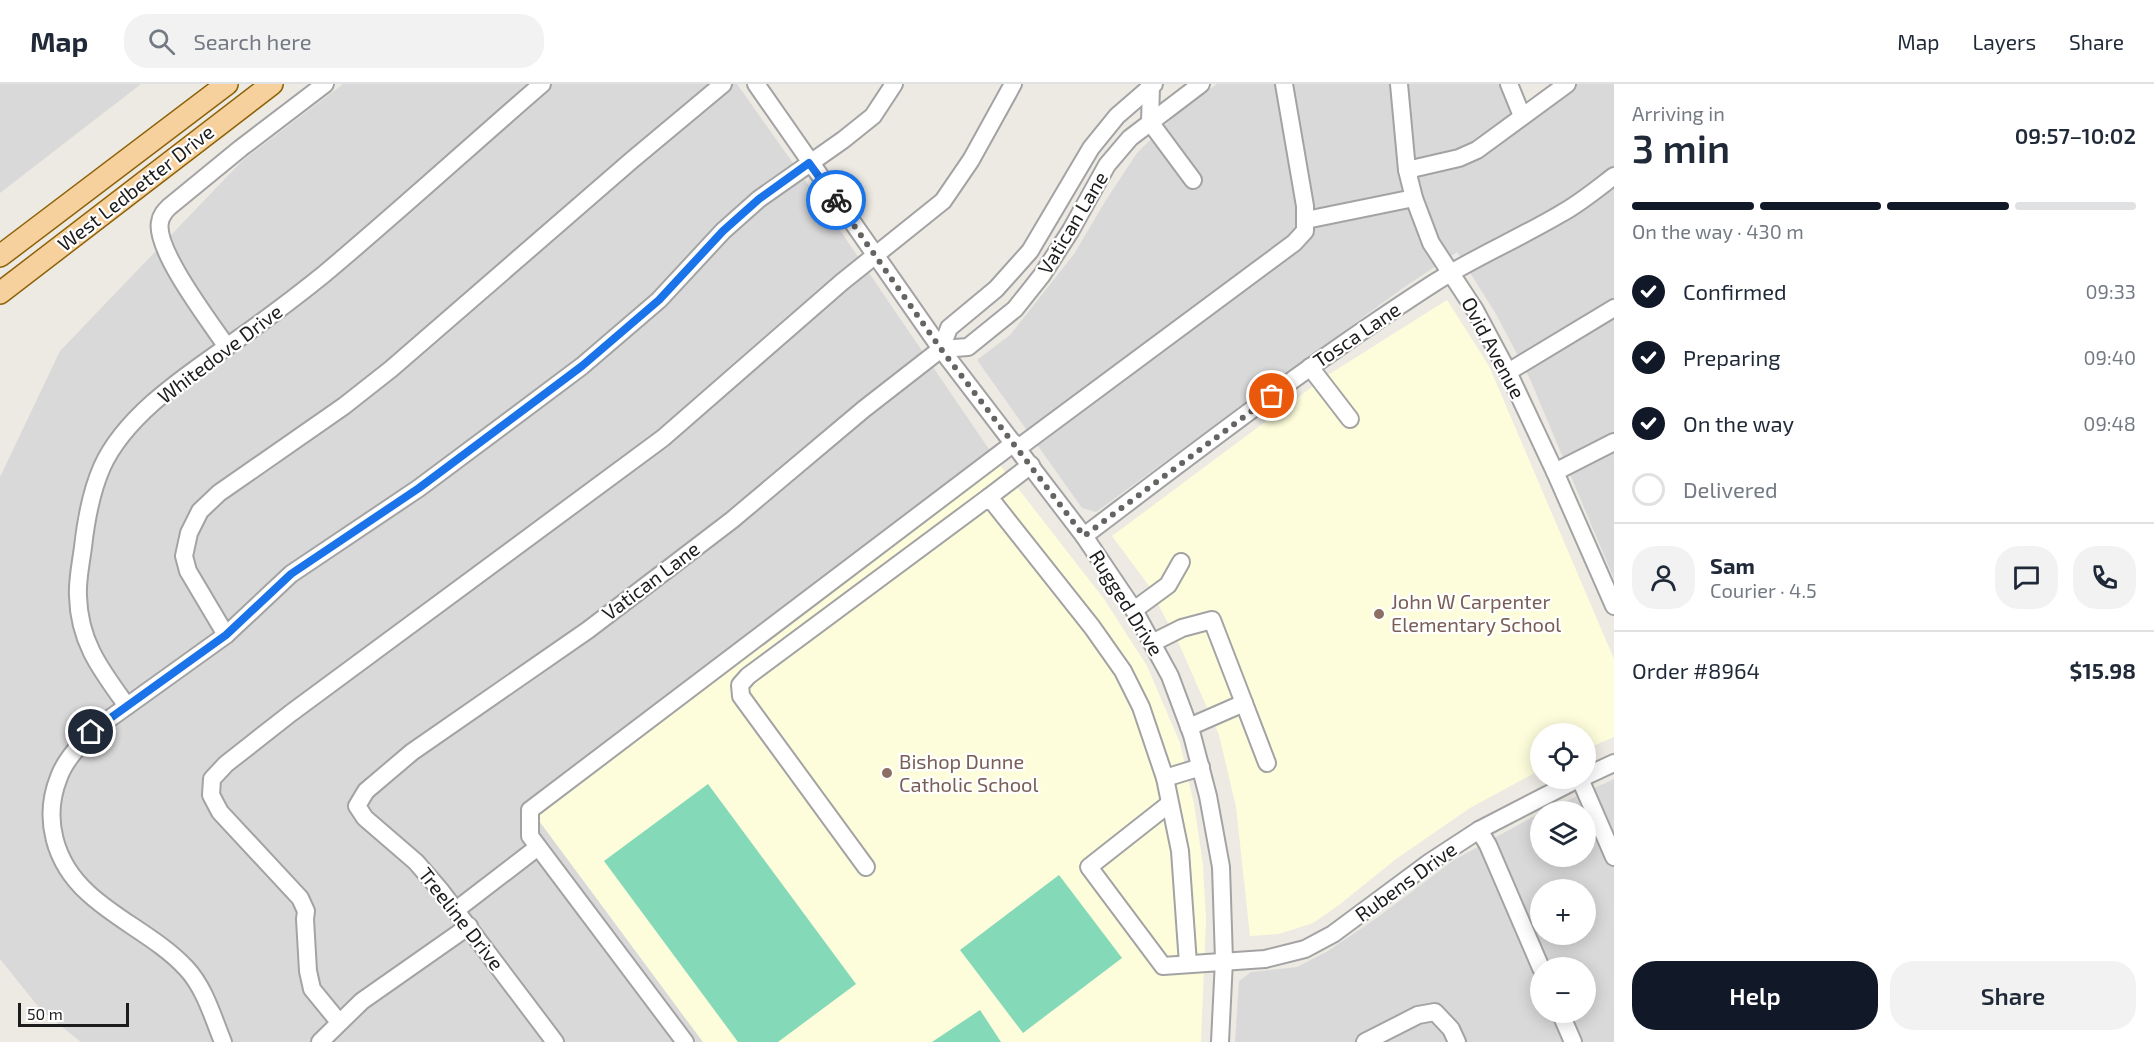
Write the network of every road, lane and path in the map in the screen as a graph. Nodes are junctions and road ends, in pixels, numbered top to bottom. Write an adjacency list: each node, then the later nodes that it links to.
1 (227, 84): 15 (main road, West Ledbetter Drive)
2 (272, 84): 17 (main road, West Ledbetter Drive)
3 (325, 84): 32 (street)
4 (542, 84): 32 (street, Whitedove Drive)
5 (723, 84): 46 (street)
6 (756, 84): 19 (street, Rugged Drive)
7 (894, 84): 19 (street)
8 (1014, 84): 26 (street)
9 (1201, 84): 18 (street, Vatican Lane)
10 (1284, 84): 24 (street)
11 (1399, 84): 20 (street, Ovid Avenue)
12 (1509, 84): 16 (street)
13 (1567, 84): 16 (street)
14 (1151, 85): 18 (street); 33 (street, Vatican Lane)
15 (207, 100): 17 (main road); 25 (main road, West Ledbetter Drive)
16 (1522, 116): 20 (street)
17 (223, 121): 27 (main road, West Ledbetter Drive)
18 (1150, 122): 22 (street); 33 (street, Vatican Lane)
19 (809, 163): 26 (street, Rugged Drive); 46 (street)
20 (1407, 170): 23 (street, Ovid Avenue)
21 (1614, 176): 28 (street, Tosca Lane)
22 (1193, 180)
23 (1414, 198): 24 (street); 28 (street, Ovid Avenue)
24 (1306, 220): 38 (street)
25 (0, 256)
26 (875, 256): 33 (street, Rugged Drive); 69 (street)
27 (32, 268): 29 (main road, West Ledbetter Drive); 30 (main road)
28 (1451, 274): 34 (street, Tosca Lane); 35 (street, Ovid Avenue)
29 (0, 293)
30 (0, 305)
31 (1614, 308): 35 (street)
32 (226, 347): 49 (street, Whitedove Drive)
33 (941, 349): 38 (street, Rugged Drive); 59 (street, Vatican Lane)
34 (1310, 367): 36 (street); 42 (street, Tosca Lane)
35 (1508, 372): 40 (street, Ovid Avenue)
36 (1350, 419)
37 (1614, 442): 40 (street)
38 (1016, 446): 39 (street, Rugged Drive); 61 (street)
39 (1031, 465): 41 (street); 42 (street, Rugged Drive)
40 (1555, 472): 44 (street, Ovid Avenue)
41 (989, 497): 55 (street); 63 (street)
42 (1084, 536): 45 (street, Rugged Drive)
43 (1181, 562): 45 (street)
44 (1614, 606)
45 (1134, 610): 47 (street, Rugged Drive)
46 (226, 635): 49 (street)
47 (1152, 643): 48 (street); 50 (street, Rugged Drive)
48 (1244, 703): 50 (street); 51 (street)
49 (127, 706): 71 (street)
50 (1189, 727): 53 (street, Rugged Drive)
51 (1267, 763)
52 (1614, 763): 54 (street)
53 (1200, 767): 55 (street); 67 (street, Rugged Drive)
54 (1596, 771)
55 (1165, 778): 58 (street)
56 (1560, 789): 60 (street, Rubens Drive)
57 (1584, 789): 62 (street)
58 (1169, 804): 68 (street); 68 (street, Rubens Drive)
59 (357, 806): 64 (street, Treeline Drive)
60 (1479, 830): 66 (street); 67 (street, Rubens Drive)
61 (538, 847): 64 (street); 74 (street)
62 (1614, 857)
63 (866, 867)
64 (456, 910): 65 (street, Treeline Drive)
65 (469, 926): 69 (street); 73 (street, Treeline Drive)
66 (1536, 957)
67 (1224, 960): 68 (street, Rubens Drive); 75 (street, Rugged Drive)
68 (1188, 964)
69 (339, 1022): 72 (street)
70 (1565, 1023): 78 (street)
71 (223, 1042)
72 (320, 1042)
73 (555, 1042)
74 (686, 1042)
75 (1220, 1042)
76 (1365, 1042): 77 (street)
77 (1457, 1042)
78 (1573, 1042)

